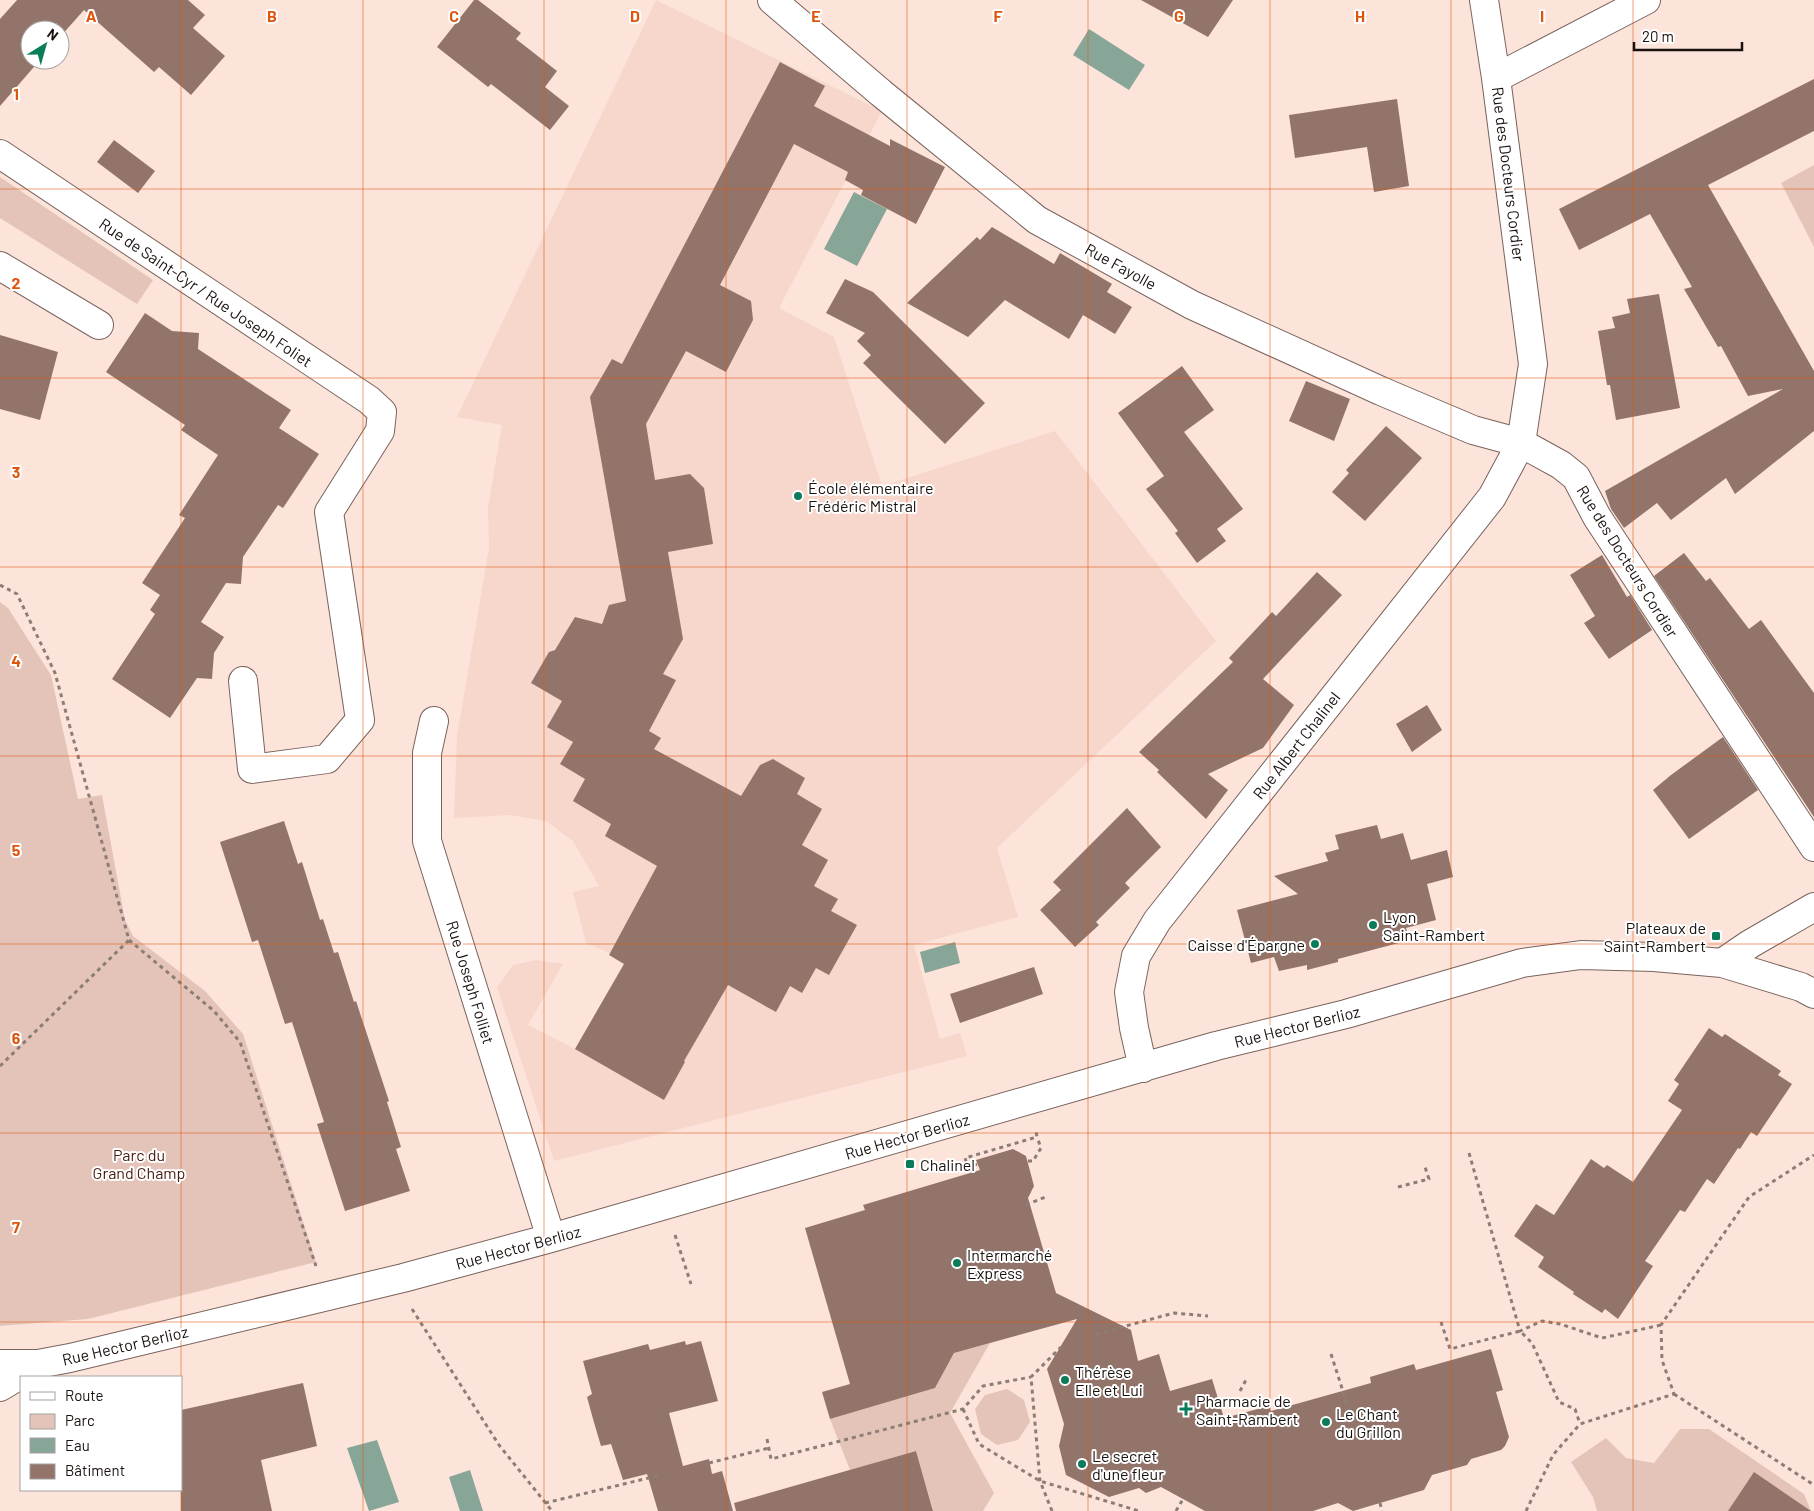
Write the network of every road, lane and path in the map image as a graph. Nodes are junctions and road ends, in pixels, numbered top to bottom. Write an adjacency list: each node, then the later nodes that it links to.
1 (772, 0): 8 (street, Rue Fayolle)
2 (1484, 0): 4 (street, Rue des Docteurs Cordier)
3 (1646, 0): 4 (street)
4 (1496, 78): 8 (street, Rue des Docteurs Cordier)
5 (0, 154): 10 (street, Rue de Saint-Cyr / Rue Joseph Foliet)
6 (0, 266): 7 (street)
7 (99, 325)
8 (1521, 443): 12 (street, Rue des Docteurs Cordier); 18 (street, Rue Albert Chalinel)
9 (0, 585): 14 (path)
10 (243, 681)
11 (434, 721): 28 (street, Rue Joseph Folliet)
12 (1814, 847)
13 (1814, 907): 15 (street)
14 (129, 940): 17 (path); 31 (path)
15 (1722, 963): 16 (street, Rue Hector Berlioz); 18 (street, Rue Hector Berlioz)
16 (1814, 994)
17 (0, 1066)
18 (1143, 1068): 27 (street, Rue Hector Berlioz)
19 (1038, 1137): 22 (path)
20 (1469, 1153): 35 (path)
21 (1814, 1155): 34 (path)
22 (1028, 1161)
23 (1425, 1167): 24 (path)
24 (1398, 1187)
25 (1048, 1196): 26 (path)
26 (1026, 1205)
27 (651, 1208): 28 (street, Rue Hector Berlioz); 30 (path)
28 (551, 1238): 29 (street, Rue Hector Berlioz)
29 (403, 1278): 31 (street, Rue Hector Berlioz); 56 (path)
30 (691, 1284)
31 (326, 1297): 40 (street, Rue Hector Berlioz)
32 (1208, 1316): 36 (path)
33 (1441, 1322): 35 (path)
34 (1660, 1325): 35 (path); 45 (path)
35 (1520, 1331): 48 (path)
36 (1096, 1334)
37 (1061, 1347): 41 (path)
38 (1331, 1354): 47 (path)
39 (0, 1364): 40 (street, Rue Hector Berlioz)
40 (38, 1364): 43 (street)
41 (1031, 1377): 46 (path); 53 (path)
42 (1247, 1378): 44 (path)
43 (0, 1387)
44 (1240, 1391)
45 (1674, 1394): 48 (path); 54 (path)
46 (963, 1409): 50 (path); 53 (path)
47 (1350, 1413)
48 (1580, 1424): 63 (path)
49 (767, 1439): 50 (path)
50 (769, 1448): 51 (path)
51 (710, 1463)
52 (661, 1475): 56 (path)
53 (1040, 1482): 59 (path); 60 (path)
54 (1814, 1485)
55 (1183, 1499): 61 (path)
56 (545, 1503): 58 (path)
57 (1380, 1503): 62 (path)
58 (552, 1511)
59 (1052, 1511)
60 (1139, 1511)
61 (1176, 1511)
62 (1382, 1511)
63 (1526, 1511)

